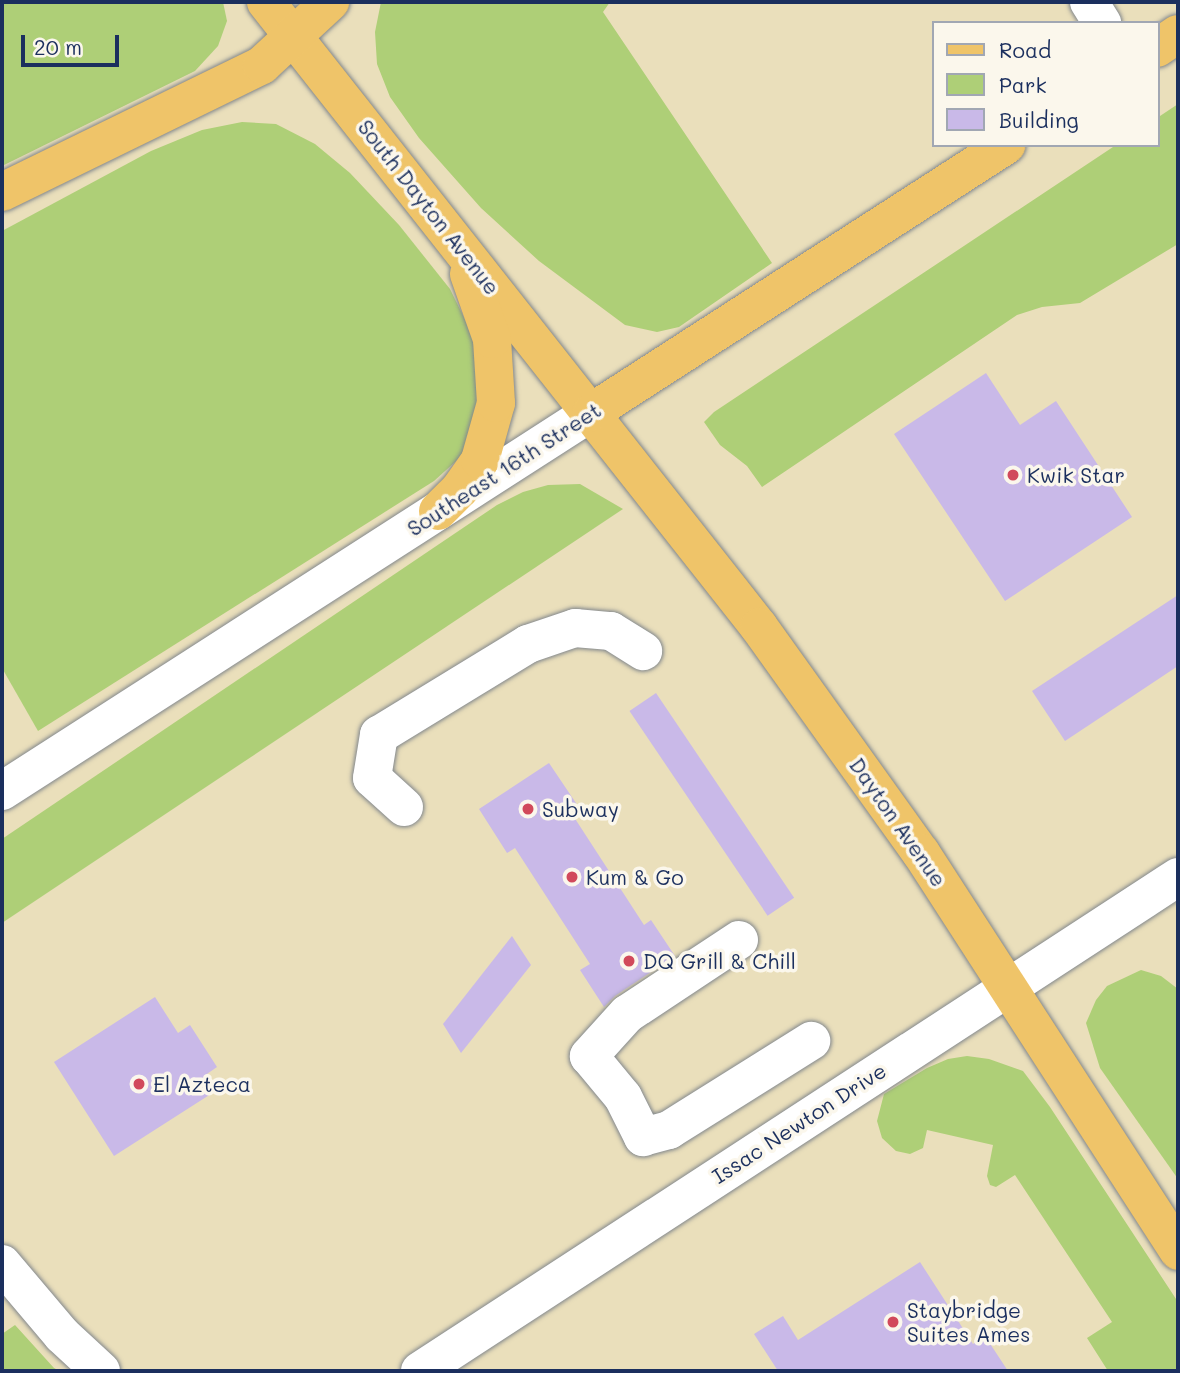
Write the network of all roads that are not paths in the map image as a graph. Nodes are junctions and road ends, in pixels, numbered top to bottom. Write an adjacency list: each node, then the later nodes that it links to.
1 (267, 2): 6 (main road, South Dayton Avenue)
2 (330, 2): 6 (main road)
3 (1089, 2): 4 (street)
4 (1101, 21)
5 (1178, 34): 7 (main road)
6 (295, 37): 9 (main road); 10 (main road, South Dayton Avenue)
7 (1159, 47)
8 (1003, 147): 11 (main road, Southeast 16th Street)
9 (2, 192)
10 (446, 228): 11 (main road, South Dayton Avenue); 12 (main road)
11 (592, 412): 12 (street, Southeast 16th Street); 18 (main road, Dayton Avenue)
12 (438, 510): 14 (street, Southeast 16th Street)
13 (643, 651): 15 (street)
14 (2, 792)
15 (404, 807)
16 (1178, 877): 18 (street, Issac Newton Drive)
17 (739, 940): 19 (street)
18 (1009, 985): 20 (main road, Dayton Avenue); 23 (street, Issac Newton Drive)
19 (811, 1041)
20 (1178, 1251)
21 (2, 1264): 22 (street)
22 (101, 1371)
23 (420, 1371)

